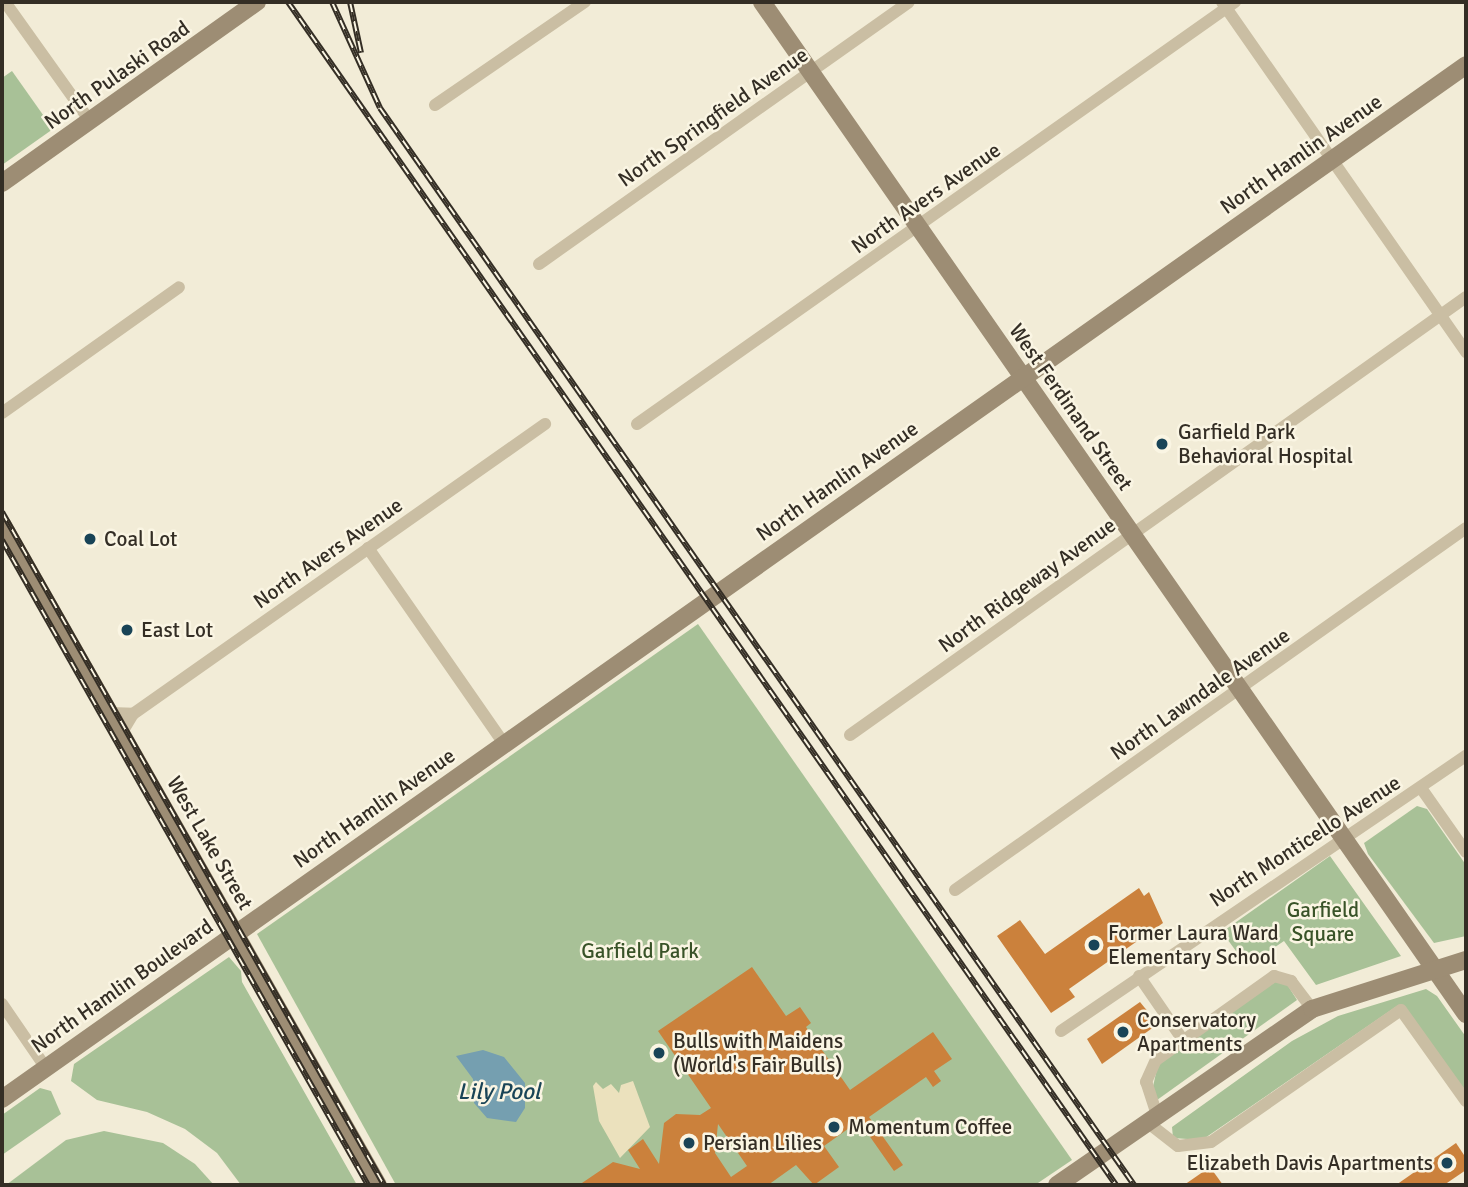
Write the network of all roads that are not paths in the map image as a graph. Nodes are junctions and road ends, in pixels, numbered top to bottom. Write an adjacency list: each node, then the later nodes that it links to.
1 (5, 2): 10 (street)
2 (585, 2): 9 (street)
3 (762, 2): 8 (street, West Ferdinand Street)
4 (909, 2): 8 (street, North Springfield Avenue)
5 (248, 4): 10 (street, North Pulaski Road)
6 (1228, 4): 11 (street); 13 (street, North Avers Avenue)
7 (1466, 65): 11 (street, North Hamlin Avenue)
8 (811, 71): 13 (street, West Ferdinand Street); 14 (street, North Springfield Avenue)
9 (435, 105)
10 (90, 121): 12 (street, North Pulaski Road)
11 (1332, 159): 17 (street); 19 (street, North Hamlin Avenue)
12 (2, 183)
13 (918, 227): 19 (street, West Ferdinand Street); 22 (street, North Avers Avenue)
14 (539, 264)
15 (180, 287): 20 (street)
16 (1466, 297): 17 (street, North Ridgeway Avenue)
17 (1440, 315): 18 (street); 25 (street, North Ridgeway Avenue)
18 (1466, 352)
19 (1023, 377): 25 (street, West Ferdinand Street); 32 (street, North Hamlin Avenue)
20 (2, 413)
21 (545, 424): 26 (street, North Avers Avenue)
22 (637, 424)
23 (2, 524): 28 (street, West Lake Street)
24 (1466, 528): 27 (street, North Lawndale Avenue)
25 (1132, 534): 27 (street, West Ferdinand Street); 31 (street, North Ridgeway Avenue)
26 (368, 548): 29 (street, North Avers Avenue); 32 (street)
27 (1239, 689): 35 (street, West Ferdinand Street); 37 (street, North Lawndale Avenue)
28 (110, 713): 29 (street); 30 (street, West Lake Street)
29 (133, 714): 30 (street, North Avers Avenue)
30 (121, 734): 38 (street, West Lake Street)
31 (850, 735)
32 (504, 744): 38 (street, North Hamlin Avenue)
33 (1466, 756): 34 (street, North Monticello Avenue)
34 (1421, 788): 35 (street, North Monticello Avenue); 36 (street)
35 (1343, 839): 42 (street, West Ferdinand Street); 43 (street, North Monticello Avenue)
36 (1466, 852)
37 (955, 890)
38 (243, 929): 39 (street, North Hamlin Boulevard); 41 (street, West Lake Street); 47 (street)
39 (218, 946): 41 (street); 50 (street, North Hamlin Boulevard)
40 (1466, 960): 42 (street)
41 (251, 961): 47 (street, West Lake Street)
42 (1434, 969): 45 (street); 46 (street, West Ferdinand Street)
43 (1139, 976): 48 (street, North Monticello Avenue); 49 (street)
44 (2, 1004): 50 (street)
45 (1312, 1009): 49 (street); 53 (street)
46 (1466, 1014)
47 (281, 1016): 54 (street, West Lake Street)
48 (1061, 1031)
49 (1183, 1040): 53 (street)
50 (46, 1068): 51 (street, North Hamlin Boulevard)
51 (2, 1099)
52 (1466, 1101): 53 (street)
53 (1152, 1118): 55 (street)
54 (378, 1185)
55 (1057, 1185)

